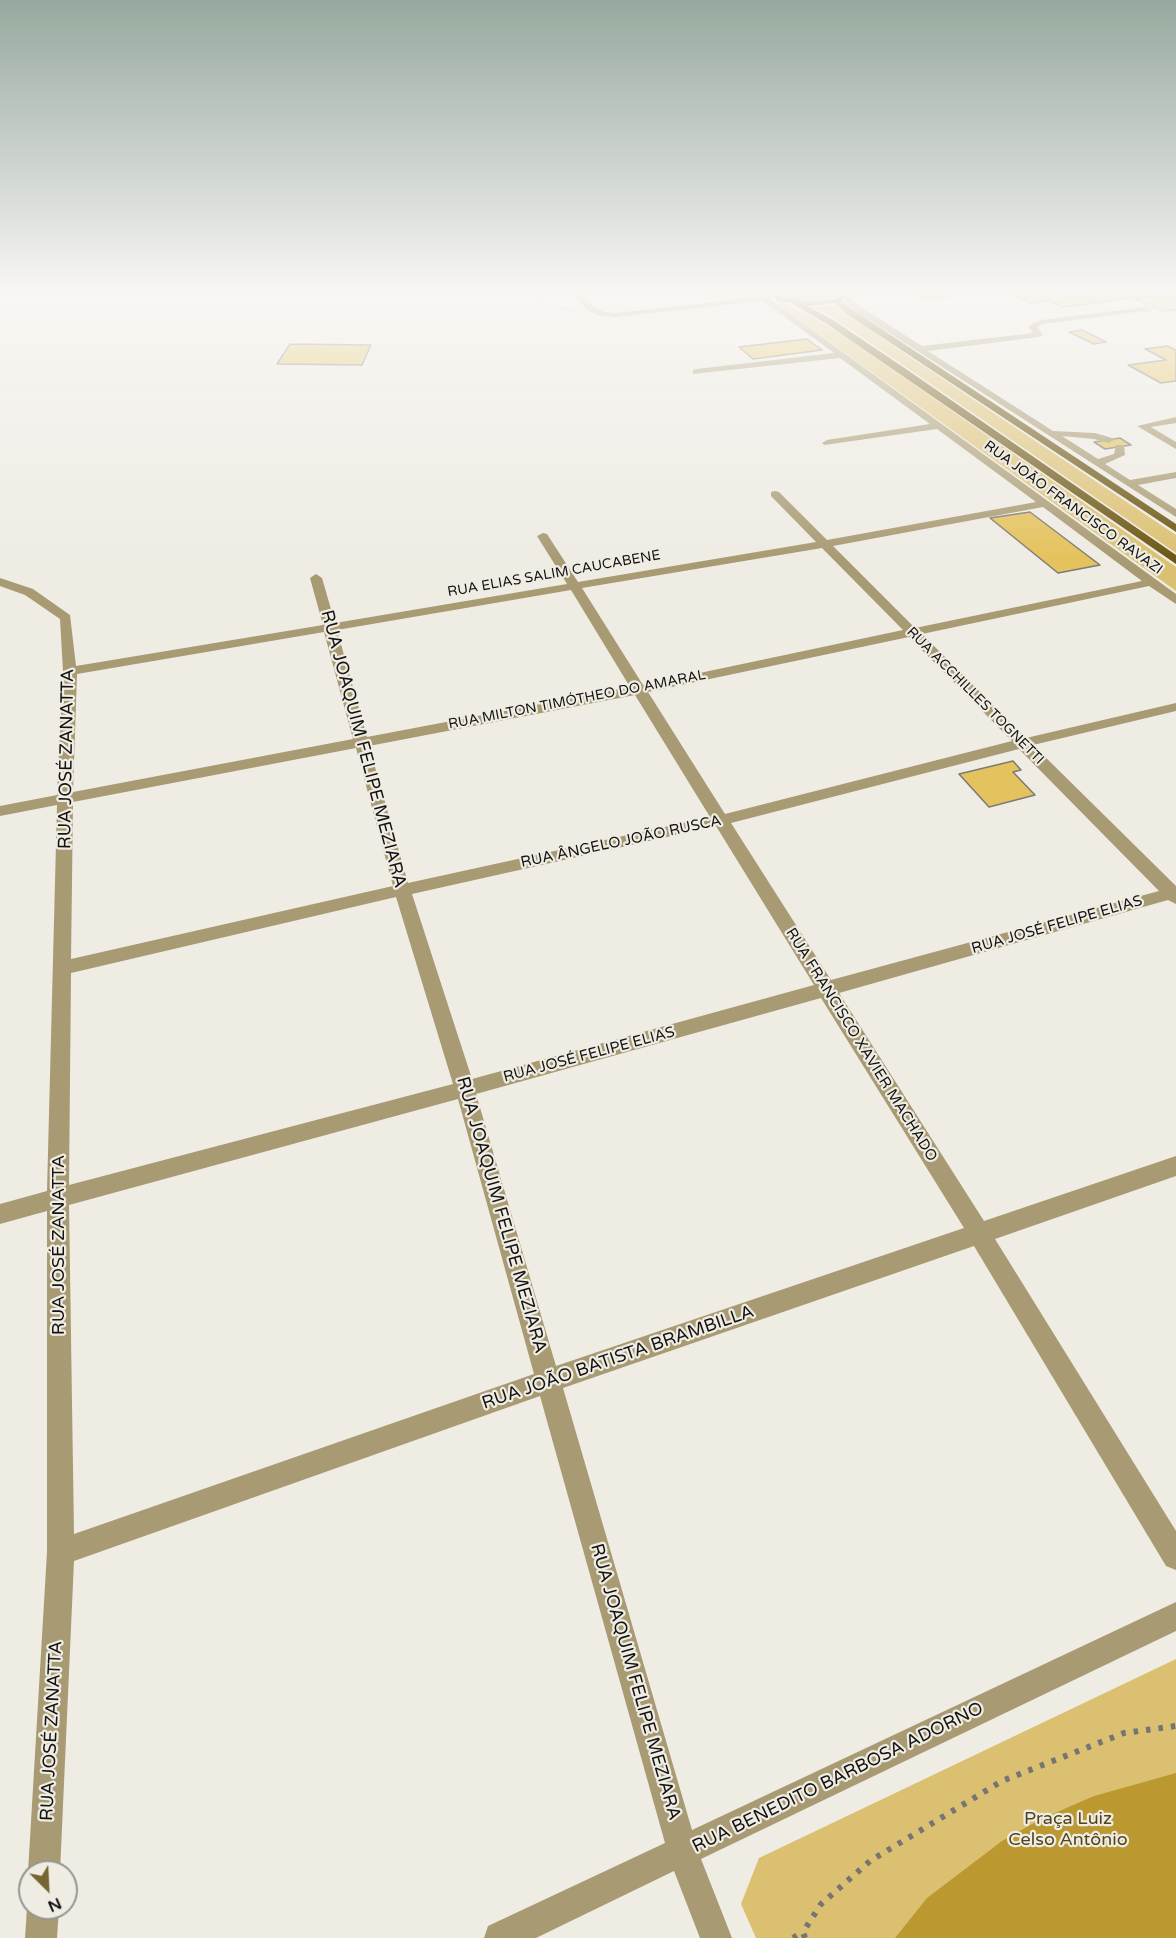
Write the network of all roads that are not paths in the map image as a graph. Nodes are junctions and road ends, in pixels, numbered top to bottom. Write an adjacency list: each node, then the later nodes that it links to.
1 (874, 379): 6 (street, RUA JOÃO FRANCISCO RAVAZI)
2 (916, 379): 21 (main road)
3 (951, 379): 18 (main road)
4 (969, 379): 7 (street)
5 (1176, 420): 10 (street)
6 (938, 426): 9 (street); 16 (street, RUA JOÃO FRANCISCO RAVAZI)
7 (1051, 432): 8 (street); 12 (street)
8 (1109, 440)
9 (827, 443)
10 (1176, 446)
11 (1120, 447): 12 (street)
12 (1098, 463): 14 (street)
13 (1176, 476): 14 (street)
14 (1130, 483): 17 (street)
15 (775, 494): 20 (street, RUA ACCHILLES TOGNETTI)
16 (1043, 504): 20 (street, RUA ELIAS SALIM CAUCABENE); 24 (street, RUA JOÃO FRANCISCO RAVAZI)
17 (1176, 514)
18 (1176, 529)
19 (543, 536): 25 (street, RUA FRANCISCO XAVIER MACHADO)
20 (823, 544): 25 (street, RUA ELIAS SALIM CAUCABENE); 28 (street, RUA ACCHILLES TOGNETTI)
21 (1176, 560)
22 (316, 578): 27 (street, RUA JOAQUIM FELIPE MEZIARA)
23 (0, 582): 29 (street, RUA JOSÉ ZANATTA)
24 (1152, 582): 26 (street, RUA JOÃO FRANCISCO RAVAZI); 28 (street, RUA MILTON TIMÓTHEO DO AMARAL)
25 (573, 586): 27 (street, RUA ELIAS SALIM CAUCABENE); 30 (street, RUA FRANCISCO XAVIER MACHADO)
26 (1176, 600)
27 (330, 628): 29 (street, RUA ELIAS SALIM CAUCABENE); 32 (street, RUA JOAQUIM FELIPE MEZIARA)
28 (912, 634): 30 (street, RUA MILTON TIMÓTHEO DO AMARAL); 33 (street, RUA ACCHILLES TOGNETTI)
29 (70, 671): 34 (street, RUA JOSÉ ZANATTA)
30 (638, 690): 32 (street, RUA MILTON TIMÓTHEO DO AMARAL); 36 (street, RUA FRANCISCO XAVIER MACHADO)
31 (1176, 707): 33 (street, RUA ÂNGELO JOÃO RUSCA)
32 (361, 741): 34 (street, RUA MILTON TIMÓTHEO DO AMARAL); 37 (street, RUA JOAQUIM FELIPE MEZIARA)
33 (1023, 743): 36 (street, RUA ÂNGELO JOÃO RUSCA); 38 (street, RUA ACCHILLES TOGNETTI)
34 (65, 798): 35 (street, RUA MILTON TIMÓTHEO DO AMARAL); 39 (street, RUA JOSÉ ZANATTA)
35 (0, 811)
36 (721, 820): 37 (street, RUA ÂNGELO JOÃO RUSCA); 40 (street, RUA FRANCISCO XAVIER MACHADO)
37 (402, 890): 39 (street, RUA ÂNGELO JOÃO RUSCA); 41 (street, RUA JOAQUIM FELIPE MEZIARA)
38 (1175, 894): 40 (street, RUA JOSÉ FELIPE ELIAS)
39 (64, 968): 43 (street, RUA JOSÉ ZANATTA)
40 (826, 990): 41 (street, RUA JOSÉ FELIPE ELIAS); 45 (street, RUA FRANCISCO XAVIER MACHADO)
41 (465, 1089): 43 (street, RUA JOSÉ FELIPE ELIAS); 46 (street, RUA JOAQUIM FELIPE MEZIARA)
42 (1176, 1166): 45 (street, RUA JOÃO BATISTA BRAMBILLA)
43 (58, 1198): 44 (street, RUA JOSÉ FELIPE ELIAS); 47 (street, RUA JOSÉ ZANATTA)
44 (0, 1214)
45 (980, 1235): 46 (street, RUA JOÃO BATISTA BRAMBILLA); 48 (street, RUA FRANCISCO XAVIER MACHADO)
46 (549, 1381): 47 (street, RUA JOÃO BATISTA BRAMBILLA); 50 (street, RUA JOAQUIM FELIPE MEZIARA)
47 (61, 1552): 51 (street, RUA JOSÉ ZANATTA)
48 (1176, 1556)
49 (1176, 1616): 50 (street, RUA BENEDITO BARBOSA ADORNO)
50 (683, 1852): 54 (street, RUA BENEDITO BARBOSA ADORNO); 55 (street, RUA JOAQUIM FELIPE MEZIARA)
51 (45, 1860)
52 (42, 1920): 53 (street)
53 (41, 1938)
54 (500, 1938)
55 (716, 1938)

